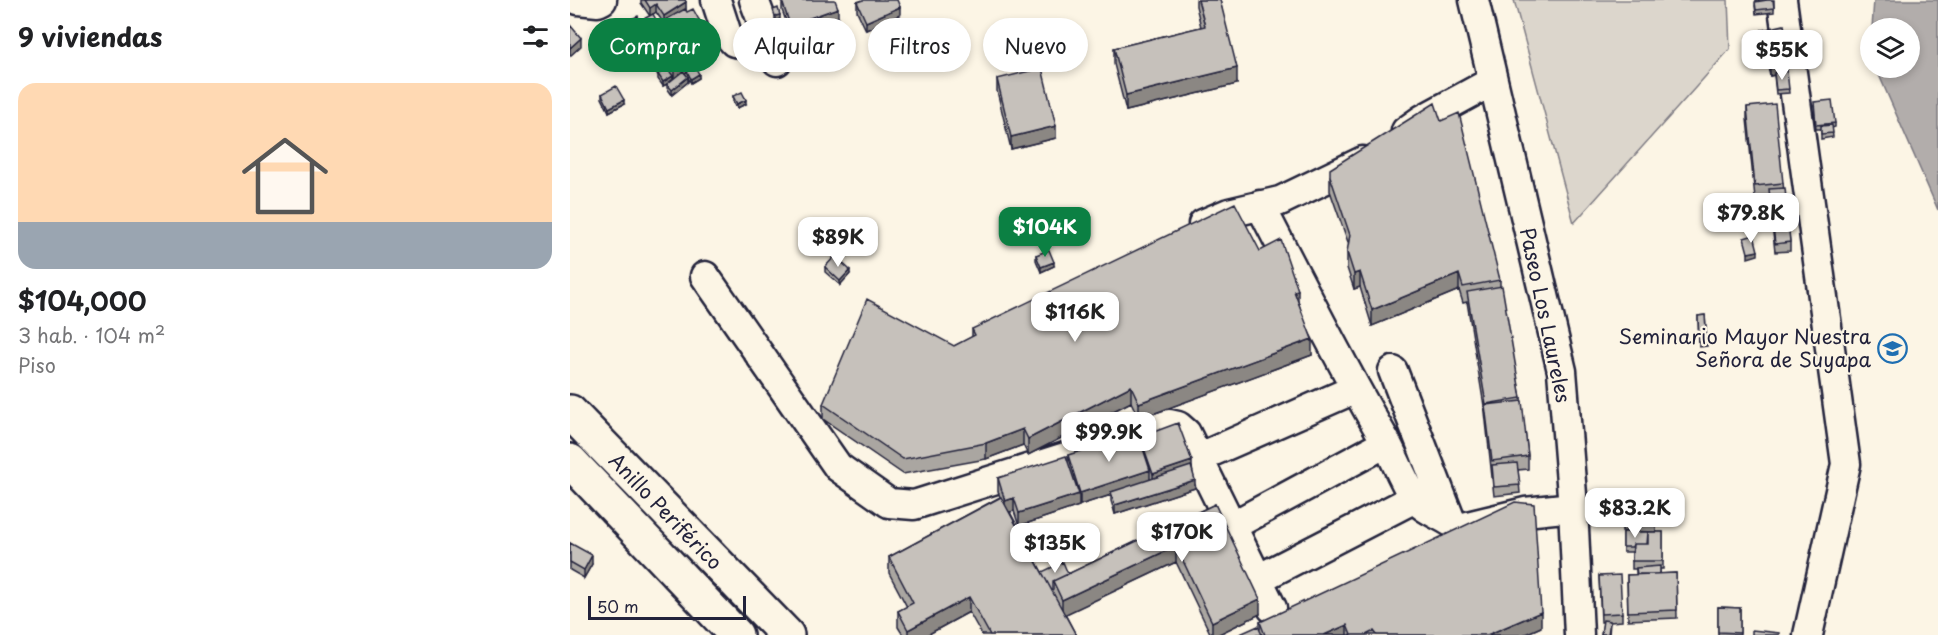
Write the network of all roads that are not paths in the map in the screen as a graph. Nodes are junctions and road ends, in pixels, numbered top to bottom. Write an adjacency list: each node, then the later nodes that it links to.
1 (578, 0): 2 (street)
2 (602, 0)
3 (716, 0): 4 (street)
4 (754, 0)
5 (1474, 0): 7 (street, Paseo Los Laureles)
6 (1782, 0): 26 (street)
7 (1493, 81): 8 (street); 18 (street, Paseo Los Laureles)
8 (1260, 205): 9 (street); 12 (street)
9 (1179, 236)
10 (705, 276): 15 (street)
11 (1393, 371): 20 (street)
12 (1355, 389): 14 (street); 15 (street)
13 (570, 412): 24 (highway, Anillo Periférico)
14 (1386, 443): 17 (street); 19 (street)
15 (1198, 458): 19 (street)
16 (570, 462): 23 (highway, Anillo Periférico)
17 (1415, 498): 20 (street); 21 (street)
18 (1573, 507): 20 (street); 25 (street, Paseo Los Laureles)
19 (1232, 526): 21 (street)
20 (1450, 529)
21 (1258, 579): 22 (street)
22 (1279, 618)
23 (736, 635)
24 (787, 635)
25 (1579, 635)
26 (1808, 635)

